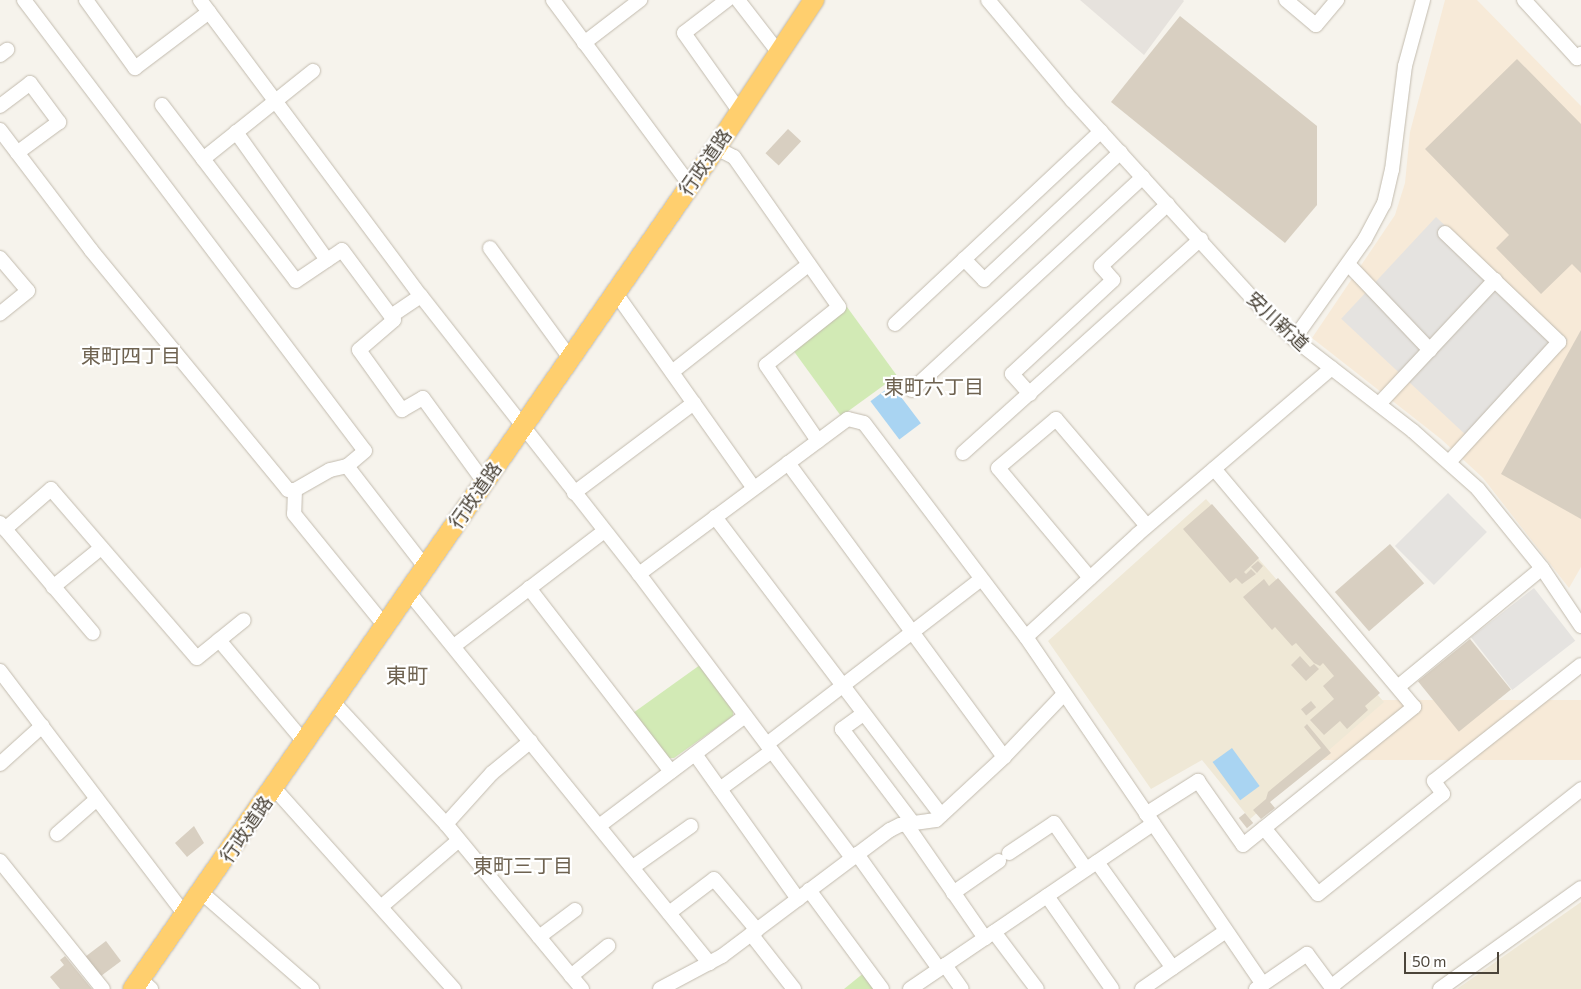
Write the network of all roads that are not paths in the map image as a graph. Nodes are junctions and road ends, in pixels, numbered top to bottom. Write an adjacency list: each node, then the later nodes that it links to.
1 (24, 0): 61 (street)
2 (86, 0): 14 (street)
3 (200, 0): 14 (street)
4 (553, 0): 15 (street)
5 (640, 0): 15 (street)
6 (727, 0): 22 (street)
7 (738, 0): 16 (street)
8 (988, 0): 25 (street, 安川新道)
9 (1286, 0): 10 (street)
10 (1337, 0)
11 (1424, 0): 40 (street)
12 (1524, 0): 17 (street)
13 (812, 1): 16 (highway, 行政道路)
14 (209, 12): 19 (street)
15 (584, 43): 31 (street)
16 (779, 53): 22 (highway, 行政道路)
17 (1581, 54)
18 (313, 71): 19 (street)
19 (275, 101): 24 (street); 43 (street)
20 (162, 105): 29 (street)
21 (0, 106): 28 (street)
22 (740, 112): 26 (highway, 行政道路)
23 (0, 130): 28 (street)
24 (236, 132): 29 (street); 38 (street)
25 (1101, 132): 27 (street, 安川新道); 37 (street)
26 (716, 148): 31 (highway, 行政道路); 39 (street)
27 (1121, 152): 30 (street, 安川新道); 37 (street)
28 (17, 153): 65 (street)
29 (203, 159): 38 (street)
30 (1143, 177): 32 (street, 安川新道); 52 (street)
31 (689, 184): 42 (highway, 行政道路)
32 (1168, 204): 34 (street, 安川新道); 53 (street)
33 (1445, 234): 41 (street)
34 (1201, 239): 47 (street, 安川新道); 53 (street)
35 (490, 248): 49 (street)
36 (0, 258): 44 (street)
37 (964, 259): 46 (street)
38 (327, 260): 45 (street)
39 (808, 264): 51 (street); 57 (street)
40 (1348, 264): 47 (street); 48 (street)
41 (1495, 280): 48 (street); 59 (street)
42 (616, 292): 49 (highway, 行政道路); 51 (street)
43 (421, 296): 45 (street); 56 (street)
44 (0, 314)
45 (392, 316): 63 (street)
46 (895, 324)
47 (1294, 338): 50 (street, 安川新道)
48 (1430, 350): 55 (street)
49 (570, 358): 56 (highway, 行政道路)
50 (1332, 368): 55 (street, 安川新道); 62 (street)
51 (672, 372): 54 (street)
52 (912, 390)
53 (1030, 394): 58 (street)
54 (694, 403): 64 (street); 66 (street)
55 (1379, 404): 59 (street, 安川新道)
56 (522, 426): 63 (highway, 行政道路); 66 (street)
57 (818, 441): 60 (street); 76 (street)
58 (963, 453)
59 (1450, 461): 73 (street, 安川新道)
60 (788, 463): 64 (street); 84 (street)
61 (346, 466): 65 (street); 72 (street)
62 (1214, 469): 69 (street); 91 (street)
63 (484, 482): 72 (highway, 行政道路)
64 (754, 488): 67 (street)
65 (295, 490): 81 (street)
66 (574, 493): 70 (street)
67 (716, 517): 74 (street); 90 (street)
68 (2, 526): 71 (street); 77 (street)
69 (1147, 526): 75 (street); 75 (street)
70 (603, 532): 74 (street); 78 (street)
71 (101, 548): 77 (street); 86 (street)
72 (424, 567): 79 (highway, 行政道路)
73 (1542, 568): 82 (street, 安川新道); 91 (street)
74 (639, 574): 95 (street)
75 (1090, 578): 85 (street)
76 (982, 579): 84 (street); 85 (street)
77 (54, 586): 83 (street)
78 (529, 588): 87 (street); 103 (street)
79 (408, 591): 81 (highway, 行政道路); 87 (street)
80 (244, 620): 86 (street)
81 (385, 626): 93 (highway, 行政道路)
82 (1581, 626)
83 (93, 633)
84 (911, 633): 90 (street); 101 (street)
85 (1026, 637): 92 (street)
86 (219, 640): 98 (street)
87 (454, 646): 97 (street)
88 (1581, 665): 114 (street)
89 (0, 671): 96 (street)
90 (842, 686): 94 (street); 99 (street)
91 (1399, 686): 114 (street)
92 (1064, 694): 101 (street); 109 (street)
93 (333, 702): 98 (highway, 行政道路); 110 (street)
94 (863, 714): 108 (street); 111 (street)
95 (745, 716): 99 (street); 100 (street)
96 (42, 726): 102 (street); 107 (street)
97 (531, 741): 110 (street); 112 (street)
98 (306, 743): 104 (highway, 行政道路)
99 (770, 748): 105 (street); 117 (street)
100 (695, 754): 103 (street); 105 (street)
101 (1004, 757): 108 (street)
102 (0, 764)
103 (671, 772): 112 (street)
104 (274, 788): 122 (highway, 行政道路); 126 (street)
105 (720, 789): 124 (street)
106 (1581, 789): 141 (street)
107 (97, 799): 115 (street); 129 (street)
108 (941, 815): 111 (street)
109 (1150, 819): 114 (street); 119 (street); 130 (street)
110 (446, 824): 116 (street)
111 (909, 824): 117 (street); 123 (street)
112 (599, 826): 120 (street)
113 (691, 826): 120 (street)
114 (1264, 828)
115 (57, 834)
116 (459, 840): 126 (street); 133 (street)
117 (855, 856): 124 (street); 136 (street)
118 (0, 861): 142 (street)
119 (1092, 866): 123 (street); 125 (street); 137 (street)
120 (633, 867): 128 (street)
121 (1581, 888): 154 (street)
122 (202, 892): 129 (highway, 行政道路); 143 (street)
123 (954, 893): 132 (street)
124 (804, 895): 131 (street); 148 (street)
125 (1047, 896): 132 (street); 152 (street)
126 (382, 906): 144 (street)
127 (575, 910): 133 (street)
128 (669, 913): 131 (street); 135 (street)
129 (186, 915): 139 (highway, 行政道路)
130 (1226, 931): 137 (street); 140 (street)
131 (754, 932): 135 (street); 147 (street)
132 (990, 935): 136 (street); 151 (street)
133 (539, 937): 138 (street)
134 (608, 946): 138 (street)
135 (709, 963): 146 (street)
136 (942, 967): 149 (street); 150 (street)
137 (1173, 968): 153 (street)
138 (570, 976): 145 (street)
139 (142, 986)
140 (1259, 987): 141 (street)
141 (1332, 988)
142 (104, 989)
143 (312, 989)
144 (454, 989)
145 (582, 989)
146 (661, 989)
147 (794, 989)
148 (882, 989)
149 (910, 989)
150 (962, 989)
151 (1036, 989)
152 (1112, 989)
153 (1142, 989)
154 (1440, 989)

